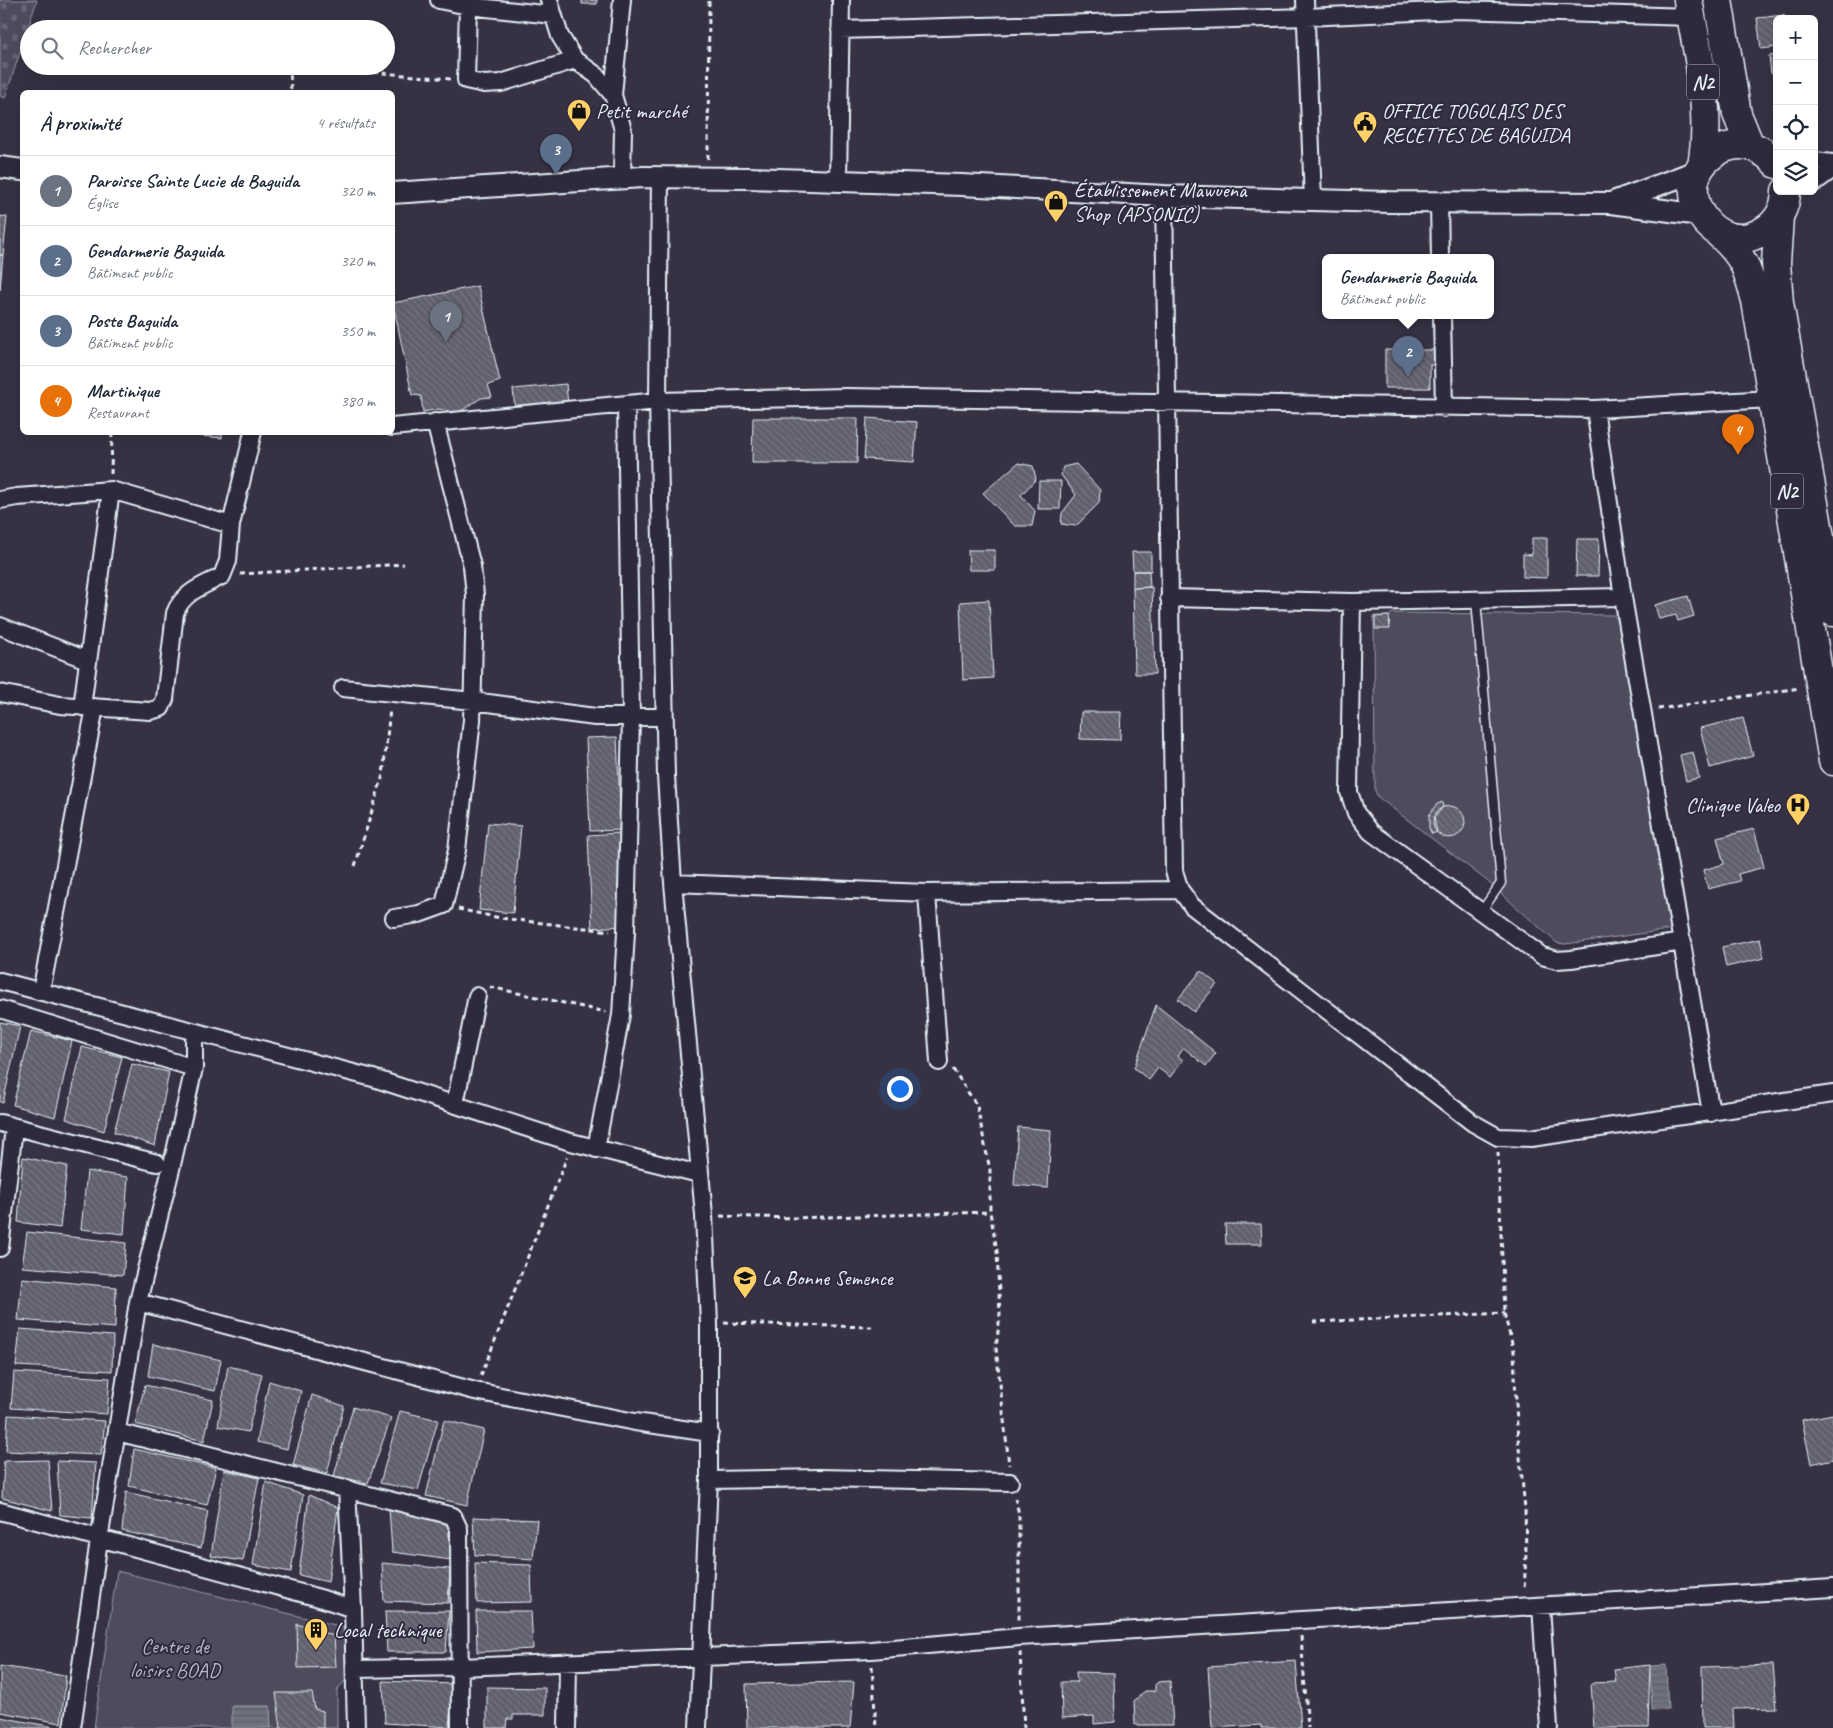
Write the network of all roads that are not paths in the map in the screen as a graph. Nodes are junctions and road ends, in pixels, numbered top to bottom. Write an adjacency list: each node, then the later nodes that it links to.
1 (439, 0): 8 (street)
2 (622, 0): 13 (street)
3 (841, 0): 11 (street)
4 (1305, 0): 10 (street)
5 (1718, 0): 14 (highway, N2)
6 (550, 4): 8 (street); 12 (street)
7 (1457, 5): 9 (street); 10 (street)
8 (468, 6): 12 (street)
9 (1690, 8): 18 (highway, N2)
10 (1306, 17): 11 (street); 27 (street)
11 (840, 30): 23 (street)
12 (575, 60): 13 (street)
13 (613, 95): 22 (street)
14 (1769, 156): 18 (highway, N2)
15 (1818, 161): 16 (street)
16 (1833, 163)
17 (0, 167): 20 (street)
18 (1701, 167): 30 (street); 31 (highway, N2)
19 (1833, 169): 24 (street)
20 (20, 170)
21 (660, 177): 22 (street); 23 (street); 35 (street)
22 (622, 179): 25 (street)
23 (838, 180): 26 (street)
24 (1818, 180)
25 (395, 192)
26 (1164, 196): 27 (street); 36 (street)
27 (1313, 200): 29 (street)
28 (1788, 201): 31 (highway, N2); 50 (highway, N2)
29 (1439, 202): 30 (street); 32 (street)
30 (1611, 203): 31 (street)
31 (1709, 224): 34 (highway, N2)
32 (1440, 254)
33 (1442, 319): 38 (street)
34 (1771, 399): 39 (street); 59 (highway, N2)
35 (658, 401): 36 (street); 37 (street); 57 (street)
36 (1166, 403): 38 (street); 47 (street)
37 (626, 404): 40 (street); 58 (street)
38 (1444, 408): 39 (street)
39 (1595, 409): 46 (street)
40 (436, 422): 41 (street); 55 (street)
41 (395, 428)
42 (252, 435): 45 (street)
43 (111, 490): 44 (street); 45 (street); 52 (street)
44 (0, 500)
45 (231, 525): 56 (street)
46 (1623, 597): 48 (street); 65 (street)
47 (1169, 598): 49 (street); 61 (street)
48 (1476, 600): 49 (street); 63 (lane)
49 (1352, 602): 63 (street)
50 (1833, 608)
51 (0, 626): 52 (street)
52 (87, 660): 56 (street)
53 (343, 688): 55 (street)
54 (0, 693): 56 (street)
55 (473, 701): 58 (street); 64 (street)
56 (88, 707): 67 (street)
57 (665, 716): 58 (street); 60 (street)
58 (631, 717): 77 (street)
59 (1833, 761)
60 (672, 883): 62 (street); 79 (street)
61 (1180, 890): 62 (street); 75 (street)
62 (928, 893): 71 (street)
63 (1480, 912): 65 (street)
64 (394, 918)
65 (1683, 942): 75 (street)
66 (0, 981): 67 (street)
67 (40, 992): 70 (street)
68 (477, 996): 74 (street)
69 (0, 1009): 72 (street)
70 (197, 1032): 72 (street); 74 (street)
71 (940, 1062)
72 (194, 1068): 81 (street)
73 (1833, 1094): 75 (street)
74 (455, 1104): 77 (street)
75 (1711, 1112)
76 (7, 1126): 78 (street); 80 (street)
77 (596, 1149): 79 (street)
78 (157, 1163)
79 (698, 1174): 83 (street)
80 (0, 1248)
81 (138, 1302): 82 (street); 83 (street)
82 (117, 1432): 86 (street); 88 (street)
83 (710, 1433): 84 (street)
84 (709, 1480): 85 (street); 92 (street)
85 (1010, 1482)
86 (347, 1488): 91 (street); 94 (street)
87 (0, 1511): 88 (street)
88 (99, 1540): 91 (street); 96 (street)
89 (1833, 1588): 90 (street)
90 (1541, 1606): 92 (street); 101 (street)
91 (353, 1610): 95 (street)
92 (700, 1657): 93 (street); 100 (street)
93 (568, 1662): 94 (street); 99 (street)
94 (460, 1667): 95 (street); 98 (street)
95 (356, 1669): 97 (street)
96 (72, 1728)
97 (356, 1728)
98 (460, 1728)
99 (567, 1728)
100 (698, 1728)
101 (1550, 1728)

